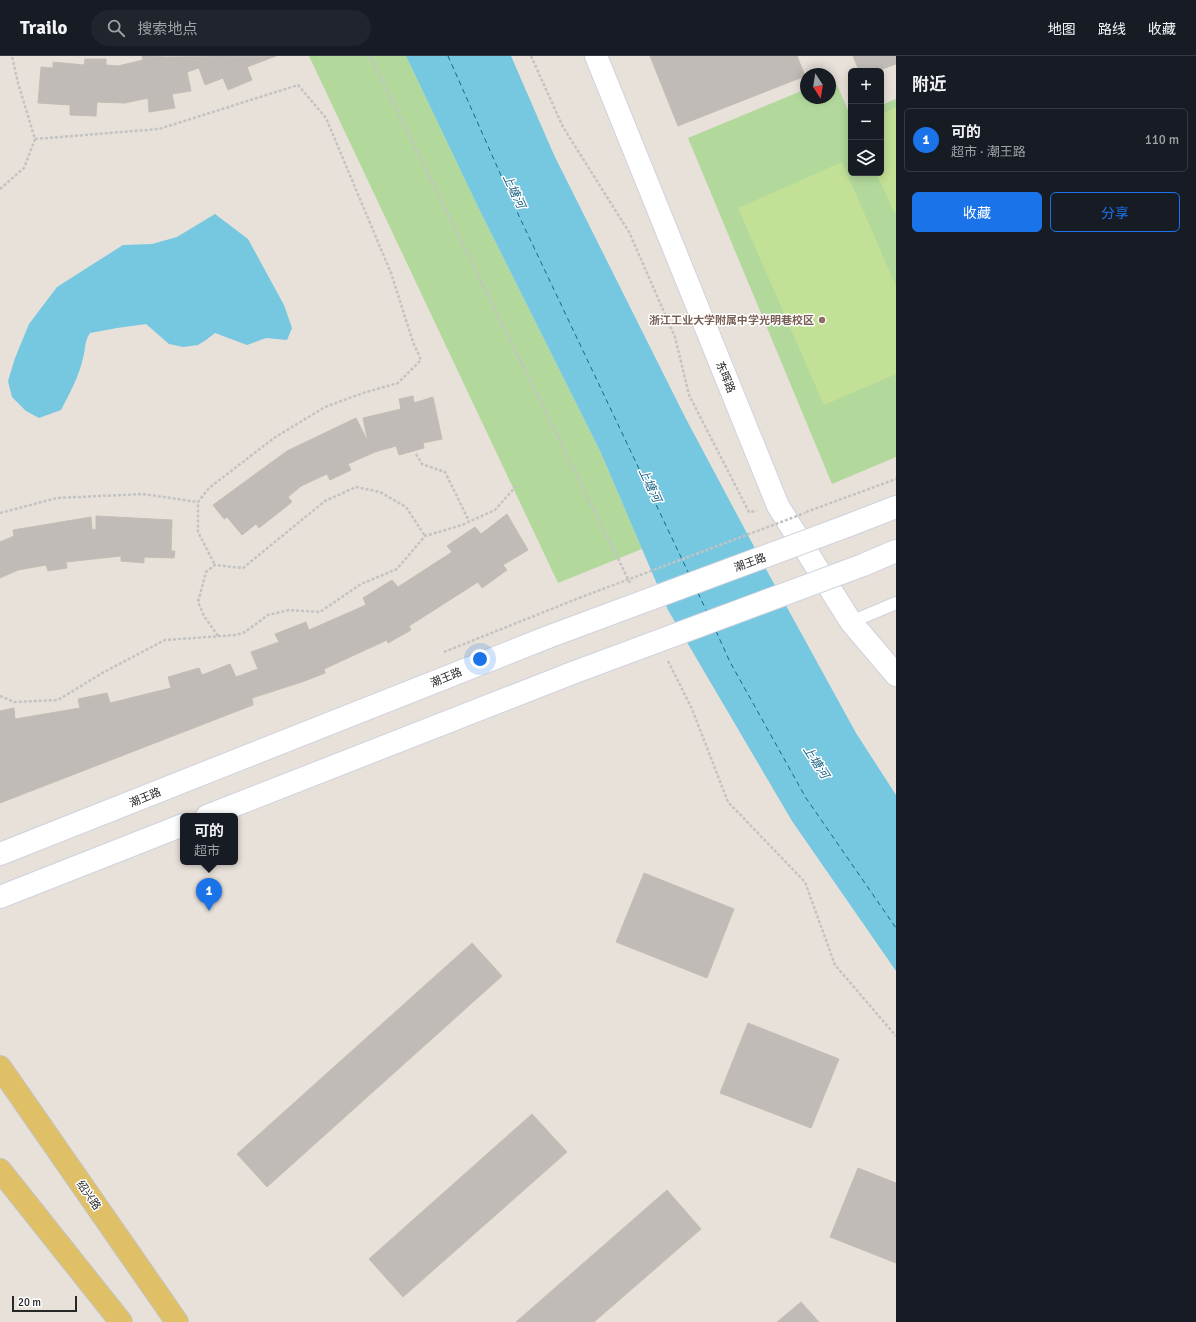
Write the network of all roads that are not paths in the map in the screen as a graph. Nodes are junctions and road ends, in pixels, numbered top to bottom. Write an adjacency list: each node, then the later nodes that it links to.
1 (596, 56): 5 (main road, 东晖路)
2 (896, 507): 9 (main road, 潮王路, bridge)
3 (896, 552): 7 (main road, bridge)
4 (896, 603): 5 (lane)
5 (851, 622): 6 (main road, 东晖路)
6 (896, 675)
7 (215, 813)
8 (180, 826): 10 (main road)
9 (0, 854)
10 (0, 897)
11 (0, 1067): 14 (main road, 绍兴路)
12 (0, 1170): 13 (main road)
13 (121, 1322)
14 (177, 1322)

